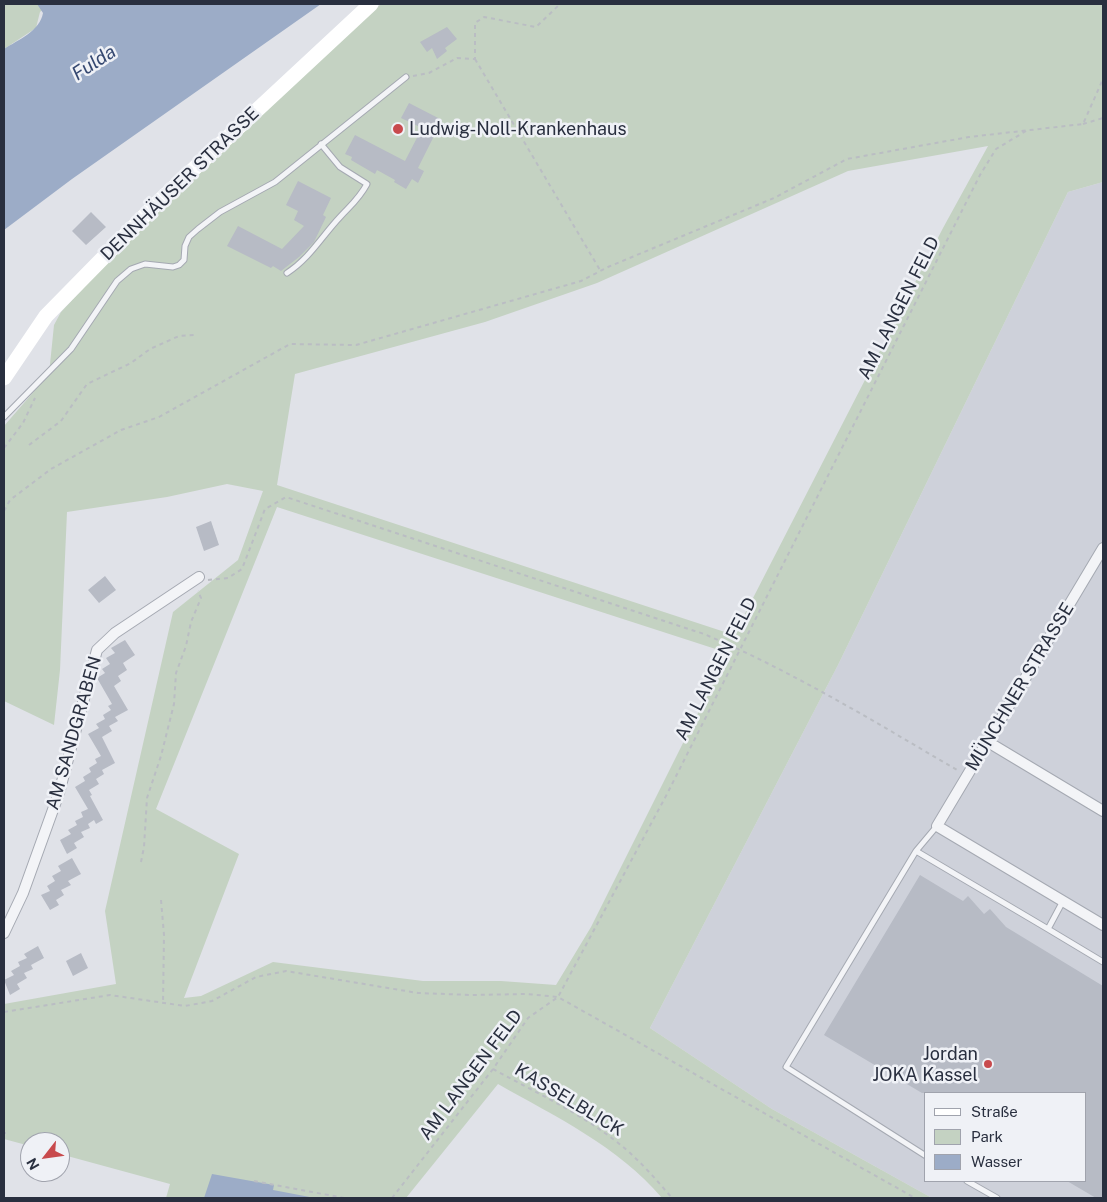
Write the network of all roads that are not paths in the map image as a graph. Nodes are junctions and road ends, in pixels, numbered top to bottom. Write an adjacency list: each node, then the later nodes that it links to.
1 (371, 4): 5 (street, DENNHÄUSER STRASSE)
2 (406, 77): 3 (lane)
3 (320, 144): 4 (lane); 6 (lane)
4 (287, 273)
5 (4, 378)
6 (4, 417)
7 (1103, 548): 9 (street, MÜNCHNER STRASSE)
8 (197, 578): 16 (street, AM SANDGRABEN)
9 (988, 742): 10 (street); 11 (street, MÜNCHNER STRASSE)
10 (1103, 811)
11 (937, 826): 12 (lane); 13 (street)
12 (916, 851): 15 (lane); 18 (lane)
13 (1063, 902): 14 (street); 15 (lane)
14 (1103, 925)
15 (1048, 929): 17 (lane)
16 (4, 933)
17 (1103, 962)
18 (924, 1155)
19 (969, 1182): 20 (lane)
20 (997, 1198)

